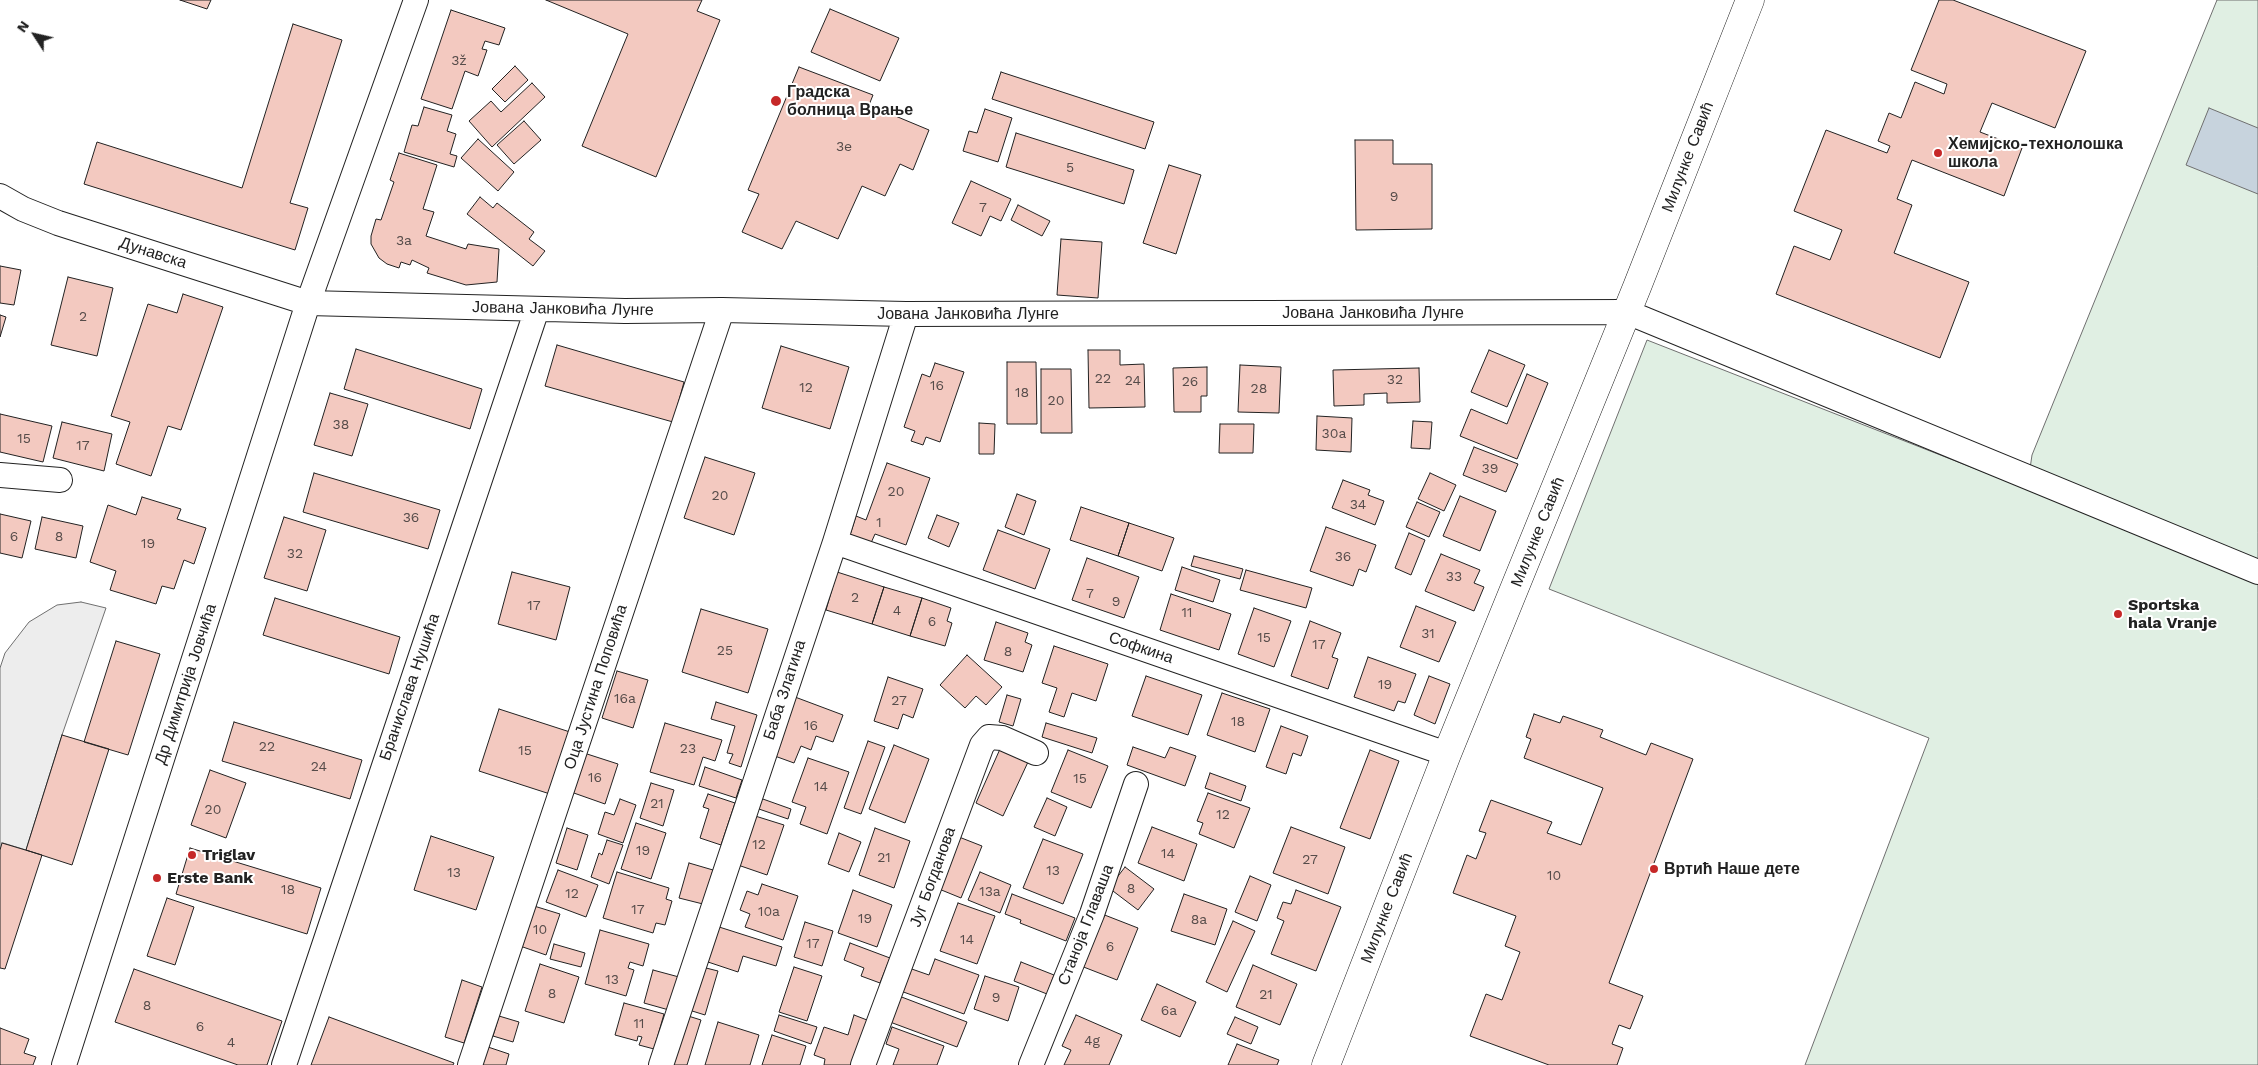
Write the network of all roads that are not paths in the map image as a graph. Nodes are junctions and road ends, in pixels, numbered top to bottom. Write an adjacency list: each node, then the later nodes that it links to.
1 (416, 0): 4 (street, Др Димитрија Јовчића)
2 (1750, 0): 7 (street, Милунке Савић)
3 (0, 196): 4 (street, Дунавска)
4 (308, 303): 5 (street, Јована Јанковића Лунге); 16 (street, Др Димитрија Јовчића)
5 (537, 309): 6 (street, Јована Јанковића Лунге); 17 (street, Бранислава Нушића)
6 (722, 310): 8 (street, Јована Јанковића Лунге); 18 (street, Оца Јустина Поповића)
7 (1628, 312): 8 (street, Јована Јанковића Лунге); 12 (street); 14 (street, Милунке Савић)
8 (906, 314): 11 (street, Баба Златина)
9 (0, 475): 10 (street)
10 (60, 480)
11 (834, 542): 14 (street, Софкина); 19 (street, Баба Златина)
12 (2258, 572)
13 (1036, 753): 20 (street, Југ Богданова)
14 (1447, 754): 22 (street, Милунке Савић)
15 (1136, 784): 21 (street, Станоја Главаша)
16 (64, 1065)
17 (284, 1065)
18 (470, 1065)
19 (661, 1065)
20 (863, 1065)
21 (1031, 1065)
22 (1326, 1065)

